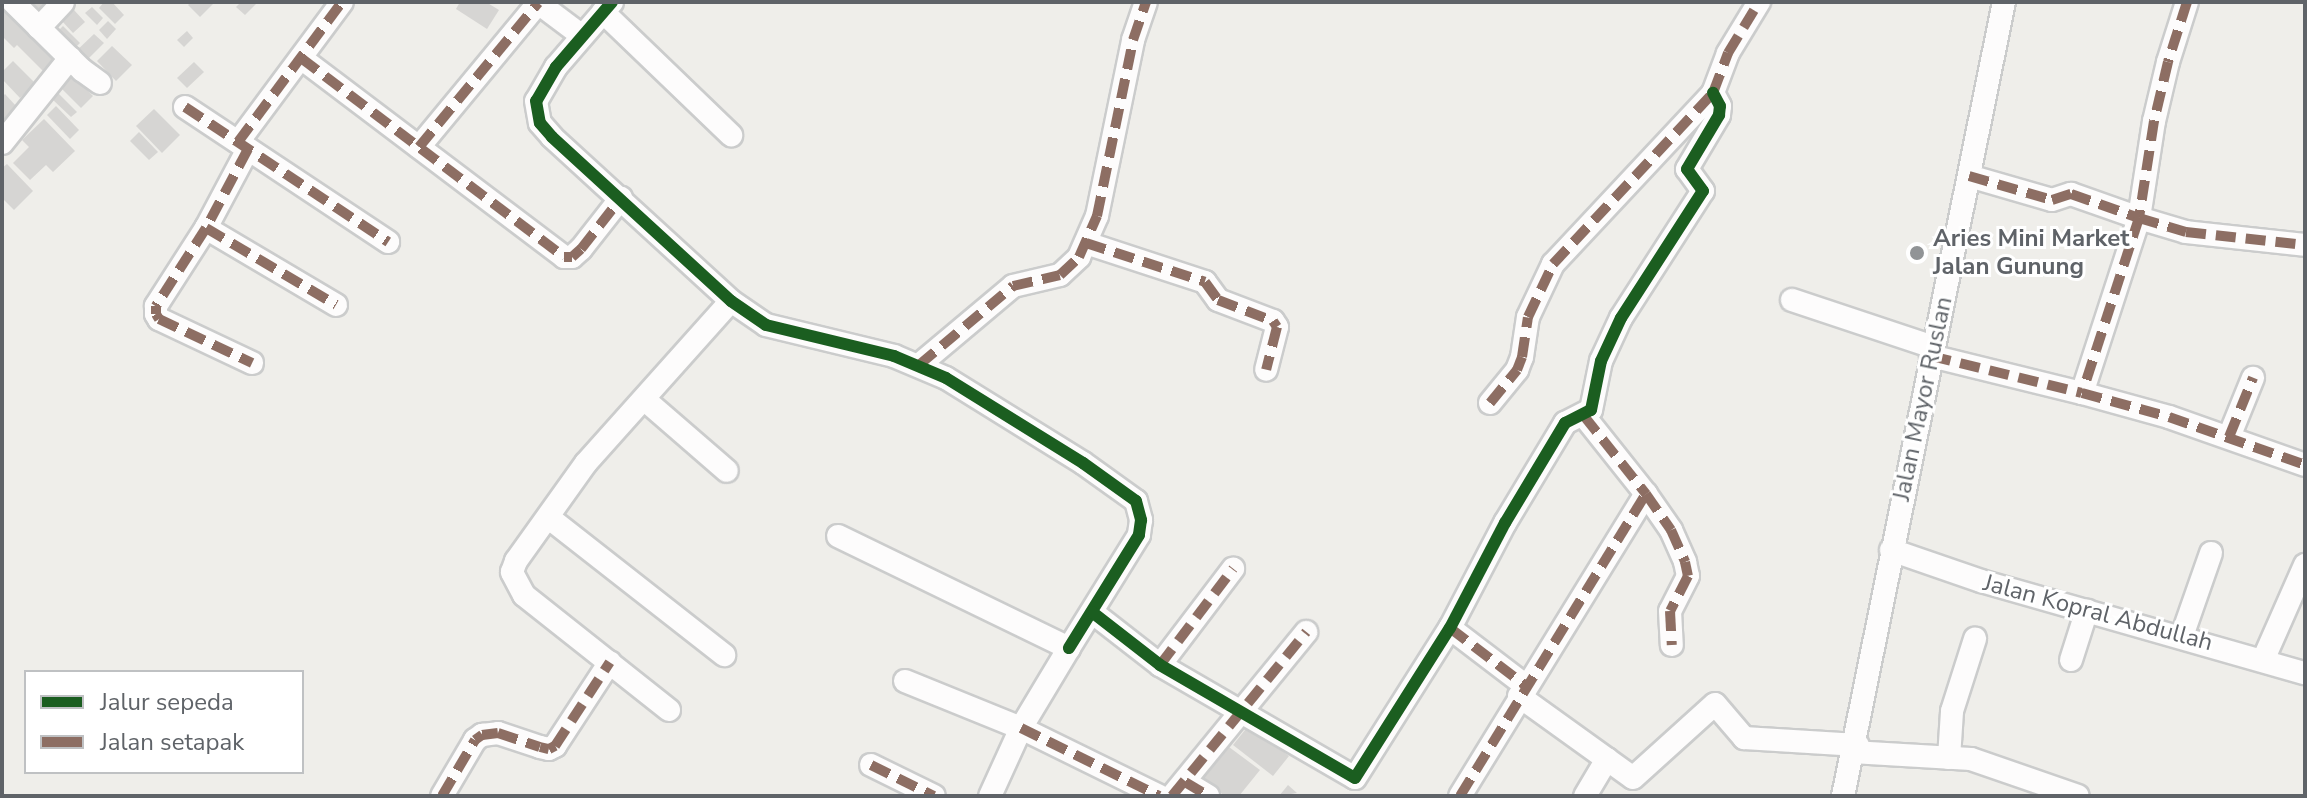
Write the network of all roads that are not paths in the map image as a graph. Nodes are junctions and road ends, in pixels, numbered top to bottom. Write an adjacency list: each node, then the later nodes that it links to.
1 (13, 2): 10 (street)
2 (63, 2): 10 (street)
3 (537, 2): 11 (street); 20 (street)
4 (1146, 2): 26 (street)
5 (1759, 2): 15 (street)
6 (2004, 2): 21 (street, Jalan Mayor Ruslan)
7 (2187, 2): 23 (street)
8 (339, 3): 13 (street)
9 (607, 7): 11 (street); 17 (street)
10 (39, 28): 12 (street)
11 (581, 35): 22 (street)
12 (70, 58): 14 (street); 18 (street)
13 (301, 58): 19 (street); 20 (street)
14 (100, 83)
15 (1713, 93): 38 (street); 39 (street)
16 (185, 107): 19 (street)
17 (731, 135)
18 (2, 143)
19 (243, 146): 24 (street); 25 (street)
20 (419, 147): 22 (street)
21 (1969, 176): 23 (street); 31 (street, Jalan Mayor Ruslan)
22 (621, 198): 29 (street)
23 (2139, 218): 27 (street); 36 (street)
24 (206, 228): 30 (street); 32 (street)
25 (388, 242)
26 (1086, 243): 33 (street); 34 (street)
27 (2305, 245)
28 (1792, 300): 31 (street)
29 (731, 301): 33 (street); 37 (street)
30 (336, 305)
31 (1932, 351): 36 (street); 46 (street, Jalan Mayor Ruslan)
32 (252, 363)
33 (919, 365): 51 (street)
34 (1266, 370)
35 (2253, 378): 40 (street)
36 (2082, 393): 40 (street)
37 (645, 400): 42 (street); 44 (street)
38 (1490, 403)
39 (1584, 416): 43 (street); 52 (street)
40 (2229, 437): 41 (street)
41 (2305, 465)
42 (727, 471)
43 (1646, 494): 56 (street); 65 (street)
44 (548, 517): 58 (street); 61 (street)
45 (838, 536): 57 (street)
46 (1891, 550): 50 (street, Jalan Kopral Abdullah); 69 (street, Jalan Mayor Ruslan)
47 (2211, 553): 54 (street)
48 (2305, 565): 59 (street)
49 (1233, 569): 62 (street)
50 (2087, 610): 54 (street, Jalan Kopral Abdullah); 60 (street)
51 (1092, 612): 57 (street); 62 (street)
52 (1450, 628): 65 (street); 67 (street)
53 (1306, 632): 67 (street)
54 (2182, 636): 59 (street, Jalan Kopral Abdullah)
55 (1975, 639): 70 (street)
56 (1672, 645)
57 (1069, 648): 68 (street)
58 (724, 655)
59 (2264, 658): 63 (street, Jalan Kopral Abdullah)
60 (2071, 660)
61 (610, 662): 66 (street); 74 (street)
62 (1160, 665): 67 (street)
63 (2305, 673)
64 (905, 681): 68 (street)
65 (1522, 691): 71 (street); 79 (street)
66 (669, 710)
67 (1240, 712): 73 (street)
68 (1021, 728): 76 (street); 77 (street)
69 (1855, 749): 70 (street); 71 (street); 81 (street, Jalan Mayor Ruslan)
70 (1949, 758): 82 (street)
71 (1607, 759): 80 (street)
72 (871, 765): 75 (street)
73 (1179, 789): 78 (street)
74 (442, 796)
75 (934, 796)
76 (990, 796)
77 (1159, 796)
78 (1208, 796)
79 (1460, 796)
80 (1585, 796)
81 (1843, 796)
82 (2078, 796)

